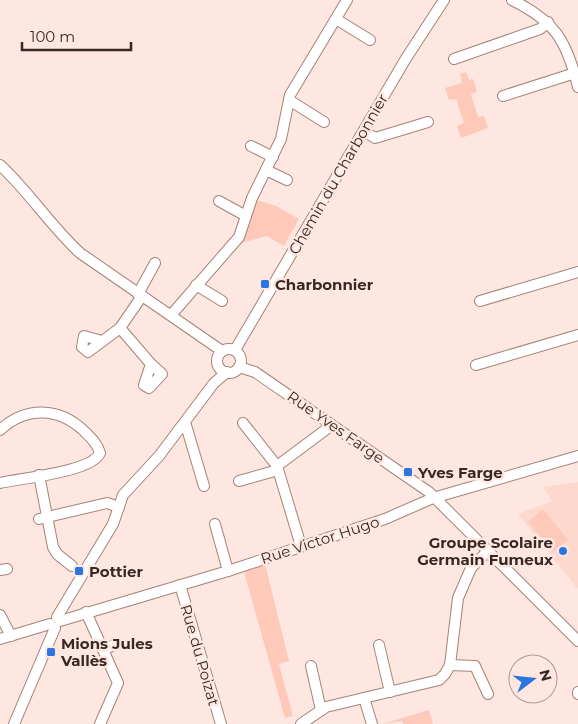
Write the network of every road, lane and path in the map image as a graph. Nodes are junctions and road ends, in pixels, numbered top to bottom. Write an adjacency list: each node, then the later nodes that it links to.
1 (347, 0): 4 (street)
2 (444, 0): 14 (street, Chemin du Charbonnier)
3 (512, 0): 5 (street)
4 (336, 19): 6 (street); 11 (street)
5 (548, 22): 7 (street); 8 (street)
6 (370, 40)
7 (454, 59)
8 (575, 73): 9 (street); 10 (street)
9 (578, 87)
10 (503, 96)
11 (288, 100): 12 (street); 16 (street)
12 (324, 122)
13 (428, 122): 14 (street)
14 (364, 131): 32 (street, Chemin du Charbonnier)
15 (251, 146): 16 (street)
16 (273, 157): 18 (street)
17 (0, 165): 25 (street)
18 (266, 170): 19 (street); 21 (street)
19 (287, 180)
20 (219, 202): 21 (street)
21 (246, 216): 24 (street)
22 (155, 263): 25 (street)
23 (578, 272): 27 (street)
24 (196, 285): 26 (street); 28 (street)
25 (140, 295): 28 (street); 29 (street)
26 (222, 301)
27 (480, 301)
28 (172, 314): 33 (street)
29 (120, 328): 31 (street); 34 (street)
30 (578, 335): 35 (street)
31 (102, 341)
32 (235, 350): 33 (street); 36 (street)
33 (222, 351): 37 (street)
34 (151, 364)
35 (476, 365)
36 (239, 367): 37 (street); 40 (street, Rue Yves Farge)
37 (223, 369): 38 (street)
38 (185, 422): 47 (street); 49 (street)
39 (243, 423): 43 (street)
40 (332, 425): 43 (street); 48 (street, Rue Yves Farge)
41 (0, 430): 44 (street)
42 (578, 456): 48 (street, Rue Victor Hugo)
43 (277, 468): 45 (street); 52 (street)
44 (39, 475): 46 (street); 50 (street)
45 (239, 482)
46 (0, 483)
47 (204, 486)
48 (433, 498): 52 (street, Rue Victor Hugo); 53 (street, Rue Yves Farge)
49 (119, 507): 50 (street); 59 (street)
50 (43, 519): 54 (street)
51 (215, 524): 55 (street)
52 (301, 546): 55 (street, Rue Victor Hugo)
53 (487, 552): 63 (street, Rue Yves Farge); 68 (street)
54 (72, 566)
55 (228, 571): 56 (street, Rue Victor Hugo)
56 (180, 585): 57 (street, Rue Victor Hugo); 77 (street, Rue du Poizat)
57 (86, 612): 59 (street, Rue Victor Hugo); 67 (street)
58 (0, 615): 61 (street)
59 (55, 622): 60 (street, Rue Victor Hugo); 65 (street)
60 (37, 628): 61 (street, Rue Victor Hugo); 65 (street)
61 (11, 636): 62 (street, Rue Victor Hugo)
62 (0, 639)
63 (578, 641)
64 (118, 643): 67 (street)
65 (48, 644): 75 (street)
66 (379, 645): 70 (street)
67 (103, 650): 76 (street)
68 (450, 665): 70 (street); 71 (street)
69 (311, 666): 73 (street)
70 (390, 692): 72 (street)
71 (488, 694)
72 (364, 698): 73 (street); 79 (street)
73 (321, 710): 74 (street)
74 (311, 721): 78 (street)
75 (14, 724)
76 (100, 724)
77 (221, 724)
78 (301, 724)
79 (372, 724)

